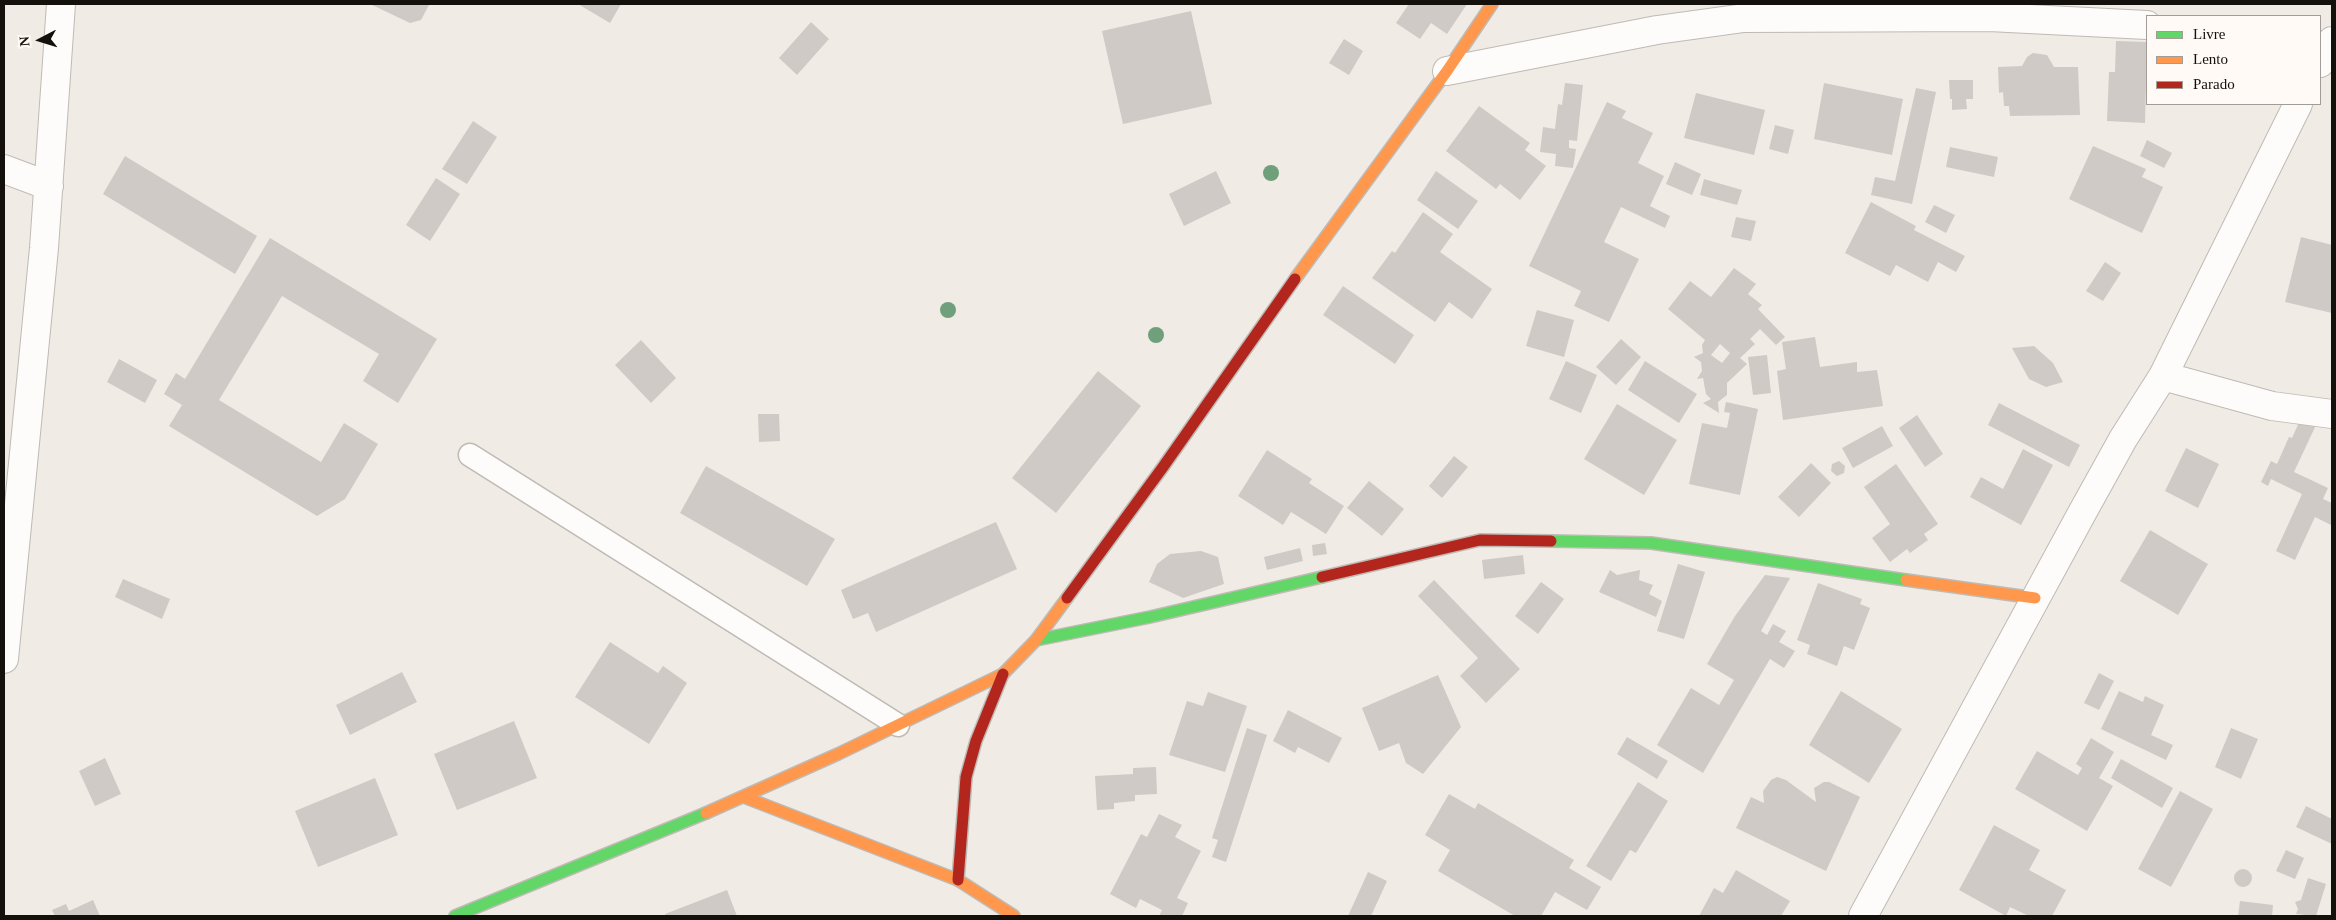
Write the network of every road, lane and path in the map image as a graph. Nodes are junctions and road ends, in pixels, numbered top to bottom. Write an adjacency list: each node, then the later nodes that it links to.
1 (61, 4): 9 (street)
2 (1492, 4): 6 (main road)
3 (2146, 24): 6 (street)
4 (2332, 41): 5 (street)
5 (2321, 61)
6 (1447, 71): 14 (main road)
7 (2298, 105): 10 (street)
8 (4, 169): 9 (street)
9 (49, 186): 15 (street)
10 (2163, 376): 11 (street); 13 (street)
11 (2332, 414)
12 (470, 455): 17 (lane)
13 (2035, 598): 14 (main road); 22 (street)
14 (1036, 640): 16 (main road)
15 (4, 659)
16 (1003, 674): 17 (main road); 19 (main road)
17 (898, 725): 18 (main road)
18 (744, 797): 19 (main road); 20 (main road)
19 (958, 880): 21 (main road)
20 (455, 916)
21 (1014, 916)
22 (1863, 916)

